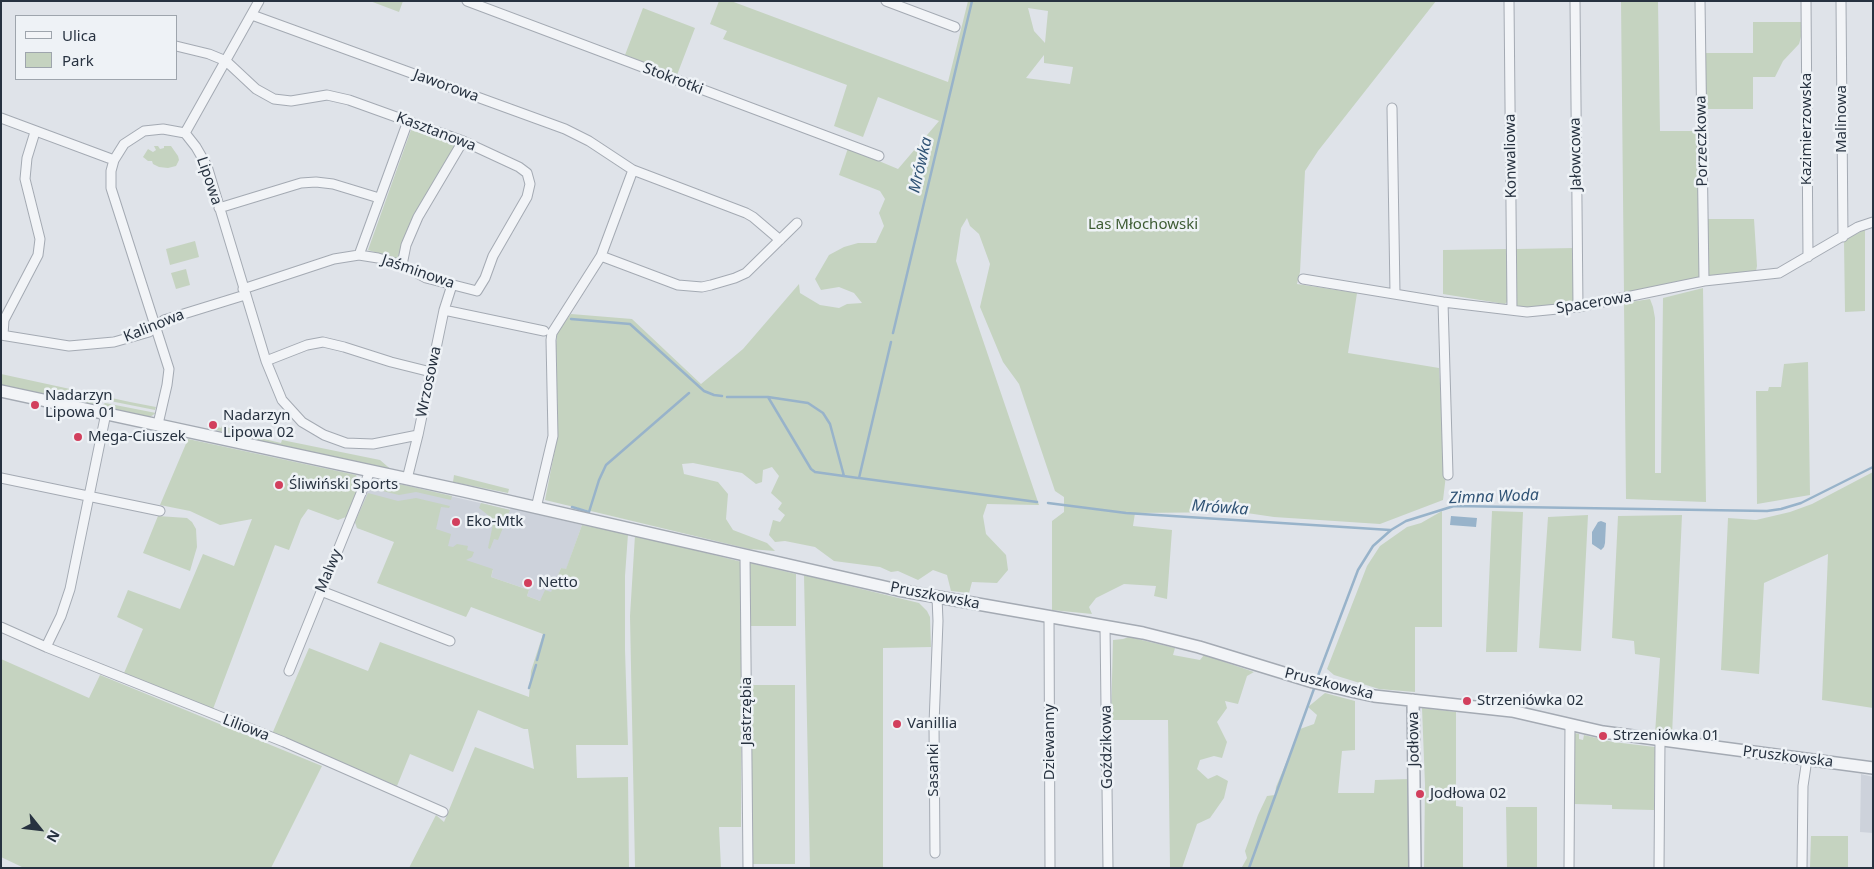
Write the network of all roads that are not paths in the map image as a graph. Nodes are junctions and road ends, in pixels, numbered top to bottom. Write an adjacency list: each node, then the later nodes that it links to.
1 (259, 1): 9 (street)
2 (467, 1): 19 (street, Stokrotki)
3 (886, 1): 10 (street)
4 (1509, 1): 41 (street, Konwaliowa)
5 (1574, 1): 39 (street, Jałowcowa)
6 (1700, 1): 33 (street, Porzeczkowa)
7 (1806, 1): 30 (street, Kazimierzowska)
8 (1841, 1): 26 (street, Malinowa)
9 (252, 15): 12 (street); 21 (street, Jaworowa)
10 (955, 27)
11 (178, 46): 12 (street)
12 (226, 61): 15 (street, Kasztanowa); 17 (street)
13 (1392, 108): 37 (street)
14 (1, 118): 16 (street)
15 (408, 121): 18 (street, Kasztanowa); 22 (street)
16 (35, 132): 20 (street); 44 (street, Kalinowa)
17 (185, 133): 20 (street); 23 (street, Lipowa)
18 (463, 141): 31 (street); 35 (street, Kasztanowa)
19 (879, 156)
20 (114, 160): 42 (street)
21 (634, 170): 27 (street, Jaworowa); 29 (street)
22 (379, 198): 23 (street); 28 (street)
23 (219, 208): 36 (street, Lipowa)
24 (797, 222): 27 (street)
25 (1873, 222): 26 (street, Spacerowa)
26 (1843, 237): 30 (street, Spacerowa)
27 (780, 240): 29 (street)
28 (359, 255): 31 (street, Jaśminowa); 36 (street, Jaśminowa)
29 (601, 256): 56 (street)
30 (1808, 257): 33 (street, Spacerowa)
31 (402, 265): 34 (street, Jaśminowa)
32 (1303, 279): 37 (street, Spacerowa)
33 (1704, 281): 39 (street, Spacerowa)
34 (452, 285): 35 (street, Jaśminowa); 40 (street, Wrzosowa)
35 (477, 291)
36 (244, 292): 42 (street, Kalinowa); 45 (street, Lipowa)
37 (1395, 293): 38 (street, Spacerowa)
38 (1443, 302): 41 (street, Spacerowa); 52 (street)
39 (1578, 307): 41 (street, Spacerowa)
40 (444, 310): 43 (street); 46 (street, Wrzosowa)
41 (1512, 310)
42 (156, 327): 44 (street, Kalinowa); 49 (street)
43 (544, 331)
44 (2, 335)
45 (266, 361): 46 (street); 50 (street, Lipowa)
46 (431, 372): 50 (street, Wrzosowa)
47 (1, 391): 48 (street, Pruszkowska)
48 (106, 414): 49 (street, Pruszkowska); 55 (street)
49 (158, 424): 51 (street, Pruszkowska)
50 (418, 435): 54 (street, Wrzosowa)
51 (370, 471): 54 (street, Pruszkowska); 59 (street, Malwy)
52 (1448, 475)
53 (1, 478): 55 (street)
54 (407, 479): 56 (street, Pruszkowska)
55 (89, 496): 57 (street); 65 (street)
56 (536, 508): 58 (street, Pruszkowska)
57 (160, 511)
58 (746, 555): 60 (street, Pruszkowska); 74 (street, Jastrzębia)
59 (321, 590): 64 (street); 66 (street, Malwy)
60 (937, 597): 61 (street, Pruszkowska); 73 (street, Sasanki)
61 (1050, 616): 62 (street, Pruszkowska); 75 (street, Dziewanny)
62 (1105, 626): 67 (street, Pruszkowska); 76 (street, Goździkowa)
63 (1, 627): 65 (street, Liliowa)
64 (450, 640)
65 (46, 648): 72 (street, Liliowa)
66 (289, 671)
67 (1413, 700): 68 (street, Pruszkowska); 77 (street, Jodłowa)
68 (1570, 725): 69 (street, Pruszkowska); 78 (street)
69 (1660, 740): 70 (street, Pruszkowska); 79 (street)
70 (1807, 759): 71 (street, Pruszkowska); 80 (street)
71 (1873, 768)
72 (444, 812)
73 (935, 853)
74 (748, 868)
75 (1050, 868)
76 (1108, 868)
77 (1415, 868)
78 (1569, 868)
79 (1659, 868)
80 (1802, 868)

